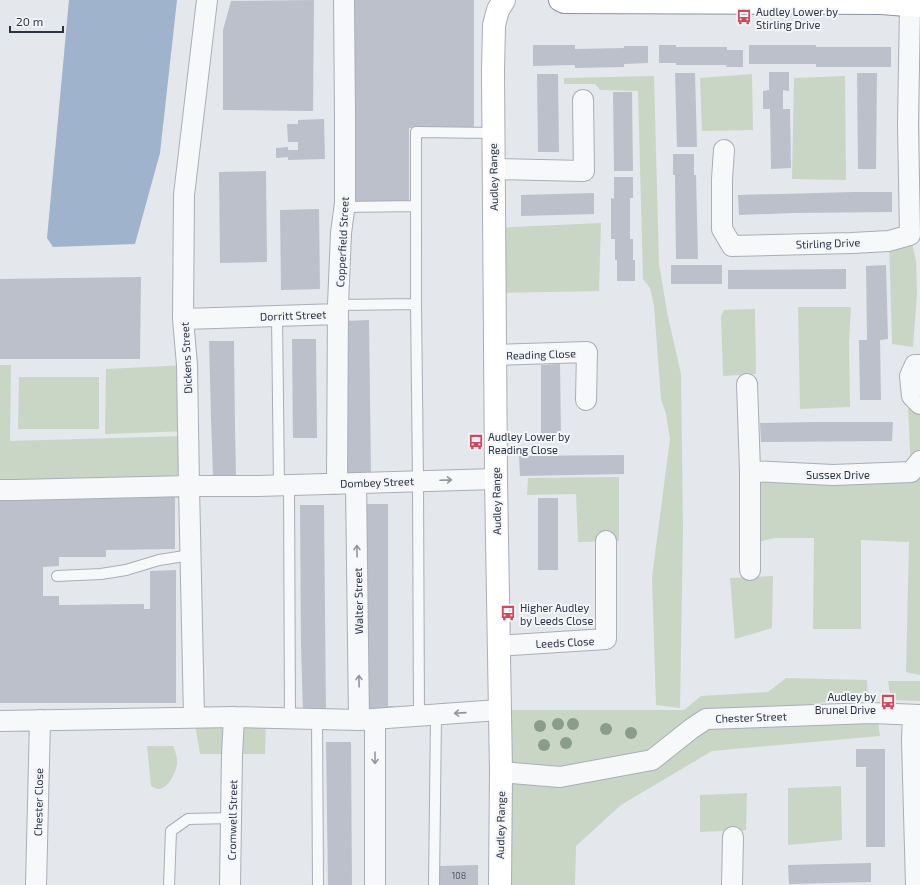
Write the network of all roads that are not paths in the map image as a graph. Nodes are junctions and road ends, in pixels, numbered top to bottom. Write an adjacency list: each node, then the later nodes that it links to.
1 (207, 0): 18 (street, Dickens Street)
2 (344, 0): 14 (street, Copperfield Street)
3 (504, 0): 10 (main road, Audley Range)
4 (560, 0): 5 (main road)
5 (662, 1): 6 (main road)
6 (881, 2): 7 (main road)
7 (915, 6): 9 (street, Stirling Drive)
8 (583, 100): 12 (street)
9 (914, 123): 11 (street, Stirling Drive)
10 (493, 133): 12 (main road, Audley Range); 13 (lane)
11 (724, 150)
12 (493, 169): 19 (main road, Audley Range)
13 (416, 206): 14 (lane); 15 (lane)
14 (344, 207): 16 (street, Copperfield Street)
15 (416, 304): 16 (lane); 27 (lane)
16 (338, 310): 17 (street, Dorritt Street); 28 (street, Copperfield Street)
17 (277, 316): 18 (street, Dorritt Street); 29 (lane)
18 (183, 319): 30 (street, Dickens Street)
19 (495, 355): 22 (street, Reading Close); 26 (main road, Audley Range)
20 (920, 365): 23 (street)
21 (747, 384): 25 (street)
22 (586, 400)
23 (920, 404)
24 (920, 461): 25 (street, Sussex Drive)
25 (750, 471): 34 (street)
26 (496, 479): 27 (street, Dombey Street, one-way to 26); 36 (main road, Audley Range)
27 (418, 481): 28 (street, Dombey Street); 38 (lane)
28 (346, 483): 29 (street, Dombey Street); 44 (street, Walter Street, one-way to 28)
29 (284, 485): 30 (street, Dombey Street); 42 (lane)
30 (189, 486): 31 (street, Dombey Street); 33 (street, Dickens Street)
31 (7, 490)
32 (606, 541): 36 (street, Leeds Close)
33 (190, 555): 35 (lane); 41 (street, Dickens Street)
34 (750, 570)
35 (57, 576)
36 (498, 646): 37 (main road, Audley Range)
37 (499, 710): 38 (street, one-way to 38); 47 (main road, Audley Range)
38 (427, 715): 44 (street); 55 (lane)
39 (916, 715): 47 (street, Chester Street); 58 (street)
40 (242, 717): 41 (street); 42 (street); 48 (street, Cromwell Street)
41 (186, 718): 46 (street)
42 (290, 718): 43 (street)
43 (317, 719): 44 (street); 53 (lane)
44 (367, 719): 54 (street, Walter Street, one-way to 54)
45 (0, 720): 46 (street)
46 (40, 720): 50 (street, Chester Close)
47 (501, 772): 56 (main road, Audley Range)
48 (232, 818): 51 (lane); 52 (street, Cromwell Street)
49 (733, 837): 57 (street)
50 (36, 885)
51 (169, 885)
52 (230, 885)
53 (318, 885)
54 (375, 885)
55 (434, 885)
56 (500, 885)
57 (732, 885)
58 (916, 885)

